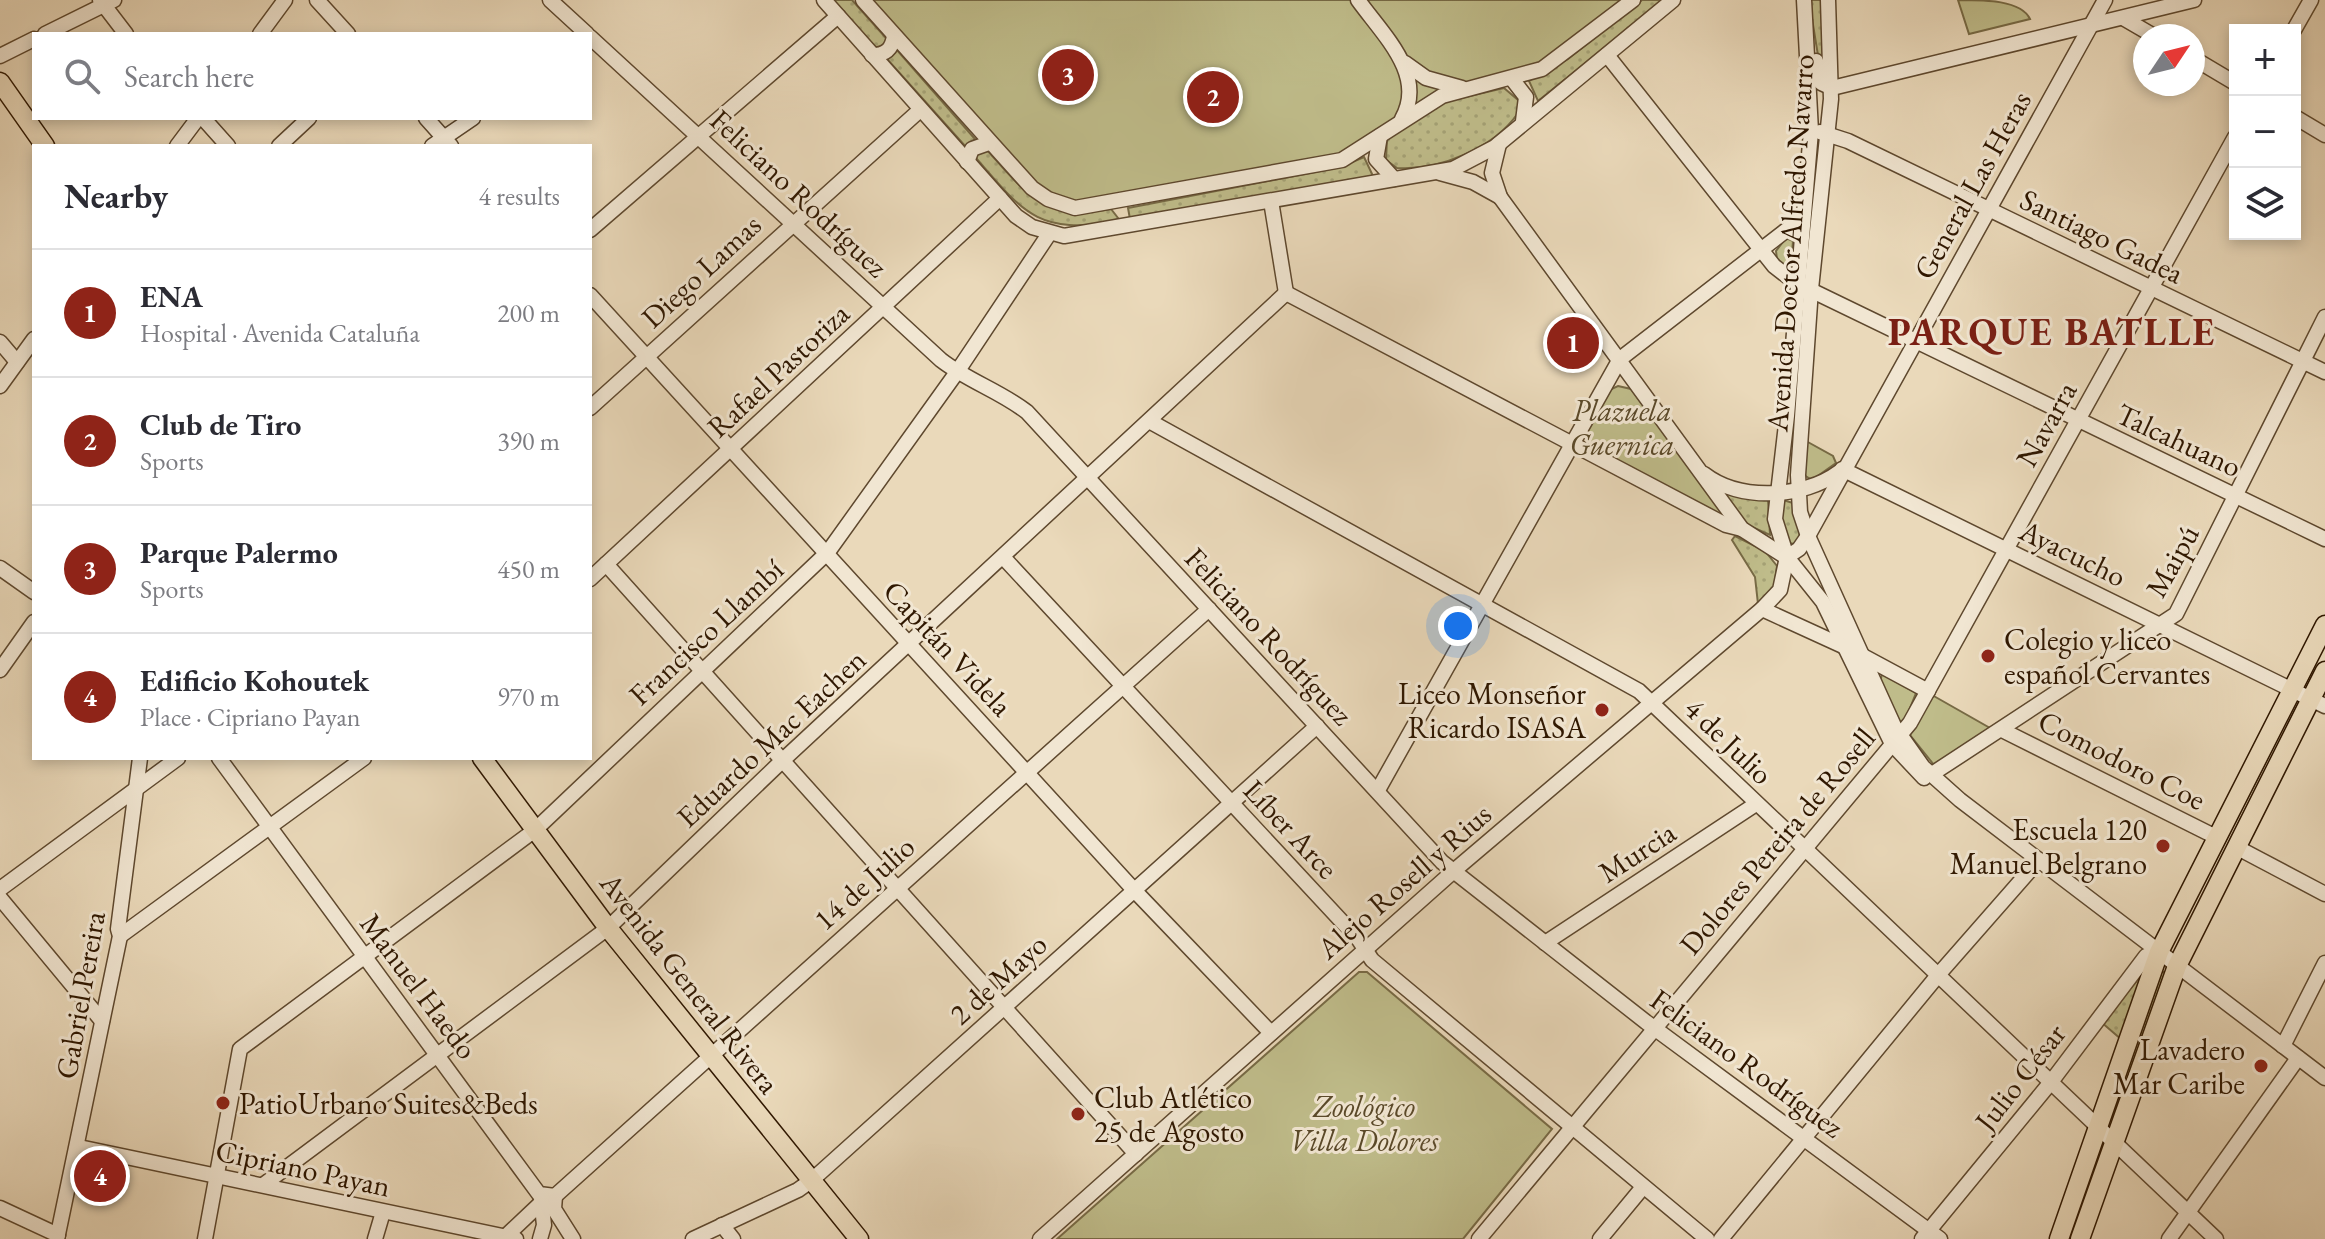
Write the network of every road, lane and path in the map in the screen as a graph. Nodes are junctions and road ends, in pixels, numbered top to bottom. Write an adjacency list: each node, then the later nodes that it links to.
1 (285, 0): 23 (street)
2 (317, 0): 24 (street)
3 (550, 0): 25 (street, Feliciano Rodríguez)
4 (824, 0): 15 (street)
5 (863, 0): 26 (street)
6 (1358, 0): 32 (street)
7 (1633, 0): 34 (street)
8 (1673, 0): 30 (street)
9 (1804, 0): 17 (street, Avenida Doctor Alfredo Navarro)
10 (1828, 0): 38 (street, Avenida Doctor Alfredo Navarro)
11 (2105, 0): 20 (street, General Las Heras)
12 (2194, 0): 16 (street)
13 (2311, 0): 19 (street)
14 (105, 2): 21 (street); 22 (street)
15 (838, 16): 29 (street); 52 (street)
16 (2123, 18): 18 (street); 20 (street)
17 (1805, 22): 38 (street); 48 (street, Avenida Doctor Alfredo Navarro)
18 (2133, 24)
19 (2297, 24)
20 (2092, 25): 38 (street); 68 (street, General Las Heras)
21 (49, 32)
22 (125, 32)
23 (261, 32)
24 (346, 32)
25 (580, 32)
26 (894, 36): 29 (street); 53 (street)
27 (32, 40): 31 (street)
28 (592, 42): 52 (street, Feliciano Rodríguez)
29 (872, 55): 39 (street)
30 (1607, 55): 47 (street); 74 (street)
31 (0, 56)
32 (1401, 61): 37 (street); 40 (street)
33 (2205, 65): 35 (street)
34 (1512, 79): 37 (street); 47 (street)
35 (2229, 79)
36 (0, 82): 54 (main road)
37 (1463, 88): 40 (street)
38 (1832, 88): 49 (street, Avenida Doctor Alfredo Navarro)
39 (920, 110): 61 (street); 70 (street, Diego Lamas)
40 (1401, 119): 51 (street)
41 (198, 120): 55 (street)
42 (202, 120): 56 (street)
43 (307, 120): 57 (street)
44 (427, 120): 58 (street)
45 (471, 120): 58 (street)
46 (2301, 121): 50 (street)
47 (1523, 122): 59 (street)
48 (1811, 131): 49 (street, Santiago Gadea); 69 (street, Avenida Doctor Alfredo Navarro)
49 (1828, 133): 68 (street, Santiago Gadea); 76 (street, Avenida Doctor Alfredo Navarro)
50 (2325, 135)
51 (1380, 136): 63 (street); 67 (street)
52 (700, 137): 70 (street, Feliciano Rodríguez); 72 (street)
53 (989, 143): 61 (street); 67 (street)
54 (44, 144)
55 (179, 144)
56 (226, 144)
57 (281, 144)
58 (443, 144)
59 (1499, 144): 62 (street); 64 (street)
60 (2229, 148): 77 (street, Navarra)
61 (967, 162): 65 (street)
62 (1440, 173): 63 (street); 64 (street)
63 (1394, 179): 66 (street)
64 (1500, 197): 86 (street)
65 (1000, 198): 73 (street); 80 (street, Rafael Pastoriza)
66 (1271, 201): 71 (street); 78 (street)
67 (1116, 202): 71 (street)
68 (1988, 209): 77 (street, Santiago Gadea); 84 (street, General Las Heras)
69 (1802, 218): 74 (street); 75 (street, Avenida Doctor Alfredo Navarro)
70 (791, 223): 80 (street, Feliciano Rodríguez); 85 (street, Diego Lamas)
71 (1121, 227): 73 (street)
72 (592, 228)
73 (1049, 234): 89 (street, Francisco Llambí)
74 (1762, 250): 75 (street); 86 (street)
75 (1796, 283): 76 (street, Talcahuano); 101 (street, Avenida Doctor Alfredo Navarro)
76 (1811, 289): 84 (street, Talcahuano); 100 (street, Avenida Doctor Alfredo Navarro)
77 (2152, 290): 88 (street, Santiago Gadea); 93 (street, Navarra)
78 (1286, 293): 94 (street, Eduardo Mac Eachen); 95 (street)
79 (592, 297): 85 (street, Capitán Videla)
80 (884, 308): 89 (street, Feliciano Rodríguez); 96 (street, Rafael Pastoriza)
81 (2325, 317): 88 (street, Maipú)
82 (0, 342): 87 (street)
83 (32, 342): 87 (street)
84 (1915, 342): 93 (street, Talcahuano); 97 (street, General Las Heras)
85 (646, 357): 92 (street, Diego Lamas); 96 (street, Capitán Videla)
86 (1620, 359): 95 (street); 98 (street)
87 (17, 362): 91 (street)
88 (2303, 362): 90 (street, Santiago Gadea); 102 (street, Maipú)
89 (957, 372): 99 (street, Feliciano Rodríguez); 107 (street, Francisco Llambí)
90 (2325, 372)
91 (0, 386)
92 (592, 406)
93 (2077, 420): 102 (street, Talcahuano); 106 (street, Navarra)
94 (1151, 422): 99 (street, Eduardo Mac Eachen); 114 (street, 4 de Julio)
95 (1572, 443): 103 (street); 114 (street)
96 (731, 450): 107 (street, Capitán Videla); 110 (street, Rafael Pastoriza)
97 (1842, 469): 100 (street); 104 (street, General Las Heras); 106 (street, Ayacucho)
98 (1703, 472): 101 (street); 103 (street)
99 (1088, 478): 108 (street, Eduardo Mac Eachen); 115 (street, Feliciano Rodríguez)
100 (1798, 490): 101 (street); 104 (street, Avenida Doctor Alfredo Navarro)
101 (1778, 492): 109 (street, Avenida Doctor Alfredo Navarro)
102 (2236, 496): 105 (street, Talcahuano); 119 (street, Maipú)
103 (1742, 529): 109 (street)
104 (1808, 536): 109 (street, General Las Heras); 122 (street, Avenida Doctor Alfredo Navarro)
105 (2325, 539)
106 (2006, 549): 119 (street, Ayacucho); 128 (street, Navarra)
107 (828, 552): 120 (street, Capitán Videla); 124 (street, Francisco Llambí)
108 (1003, 557): 120 (street, Eduardo Mac Eachen); 126 (street, Líber Arce)
109 (1787, 557): 116 (street, Alejo Rosell y Rius); 121 (street)
110 (606, 564): 112 (street, Rafael Pastoriza); 124 (street)
111 (0, 568): 113 (street)
112 (592, 577)
113 (32, 591)
114 (1483, 603): 129 (street, 4 de Julio); 143 (street)
115 (1209, 609): 126 (street, 14 de Julio); 131 (street, Feliciano Rodríguez)
116 (1762, 609): 121 (street); 129 (street, Alejo Rosell y Rius)
117 (32, 625): 123 (street)
118 (2325, 625): 127 (main road)
119 (2162, 626): 127 (street, Ayacucho); 132 (street, Maipú)
120 (909, 644): 139 (street, Eduardo Mac Eachen); 140 (street, Capitán Videla)
121 (1845, 647): 133 (street)
122 (1861, 655): 128 (street); 133 (street, Avenida Doctor Alfredo Navarro)
123 (0, 670)
124 (701, 670): 139 (street); 148 (street, Francisco Llambí)
125 (2325, 671): 130 (main road)
126 (1125, 687): 140 (street, 14 de Julio); 145 (street, Líber Arce)
127 (2292, 690): 130 (street, Ayacucho); 149 (main road)
128 (1928, 691): 133 (street, Navarra)
129 (1651, 702): 146 (street, 4 de Julio); 153 (street, Alejo Rosell y Rius)
130 (2318, 702): 150 (main road)
131 (1317, 726): 143 (street, Feliciano Rodríguez); 145 (street, 2 de Mayo)
132 (2002, 730): 141 (street, Maipú); 149 (street, Comodoro Coe)
133 (1896, 740): 141 (street); 144 (street); 151 (street, Dolores Pereira de Rosell)
134 (140, 760): 142 (street, Gabriel Pereira)
135 (175, 760): 142 (street)
136 (220, 760): 147 (street, Manuel Haedo)
137 (361, 760): 147 (street)
138 (483, 760): 148 (main road, Avenida General Rivera)
139 (783, 760): 154 (street); 159 (street, Eduardo Mac Eachen)
140 (1028, 773): 154 (street, 14 de Julio); 156 (street, Capitán Videla)
141 (1932, 774): 144 (street)
142 (137, 787): 155 (street); 160 (street, Gabriel Pereira)
143 (1378, 790): 153 (street, Feliciano Rodríguez)
144 (1960, 800): 152 (street)
145 (1232, 803): 156 (street, 2 de Mayo); 162 (street, Líber Arce)
146 (1756, 804): 151 (street, 4 de Julio); 161 (street, Murcia)
147 (270, 827): 160 (street); 164 (street, Manuel Haedo)
148 (535, 830): 159 (main road, Avenida General Rivera); 164 (street, Francisco Llambí)
149 (2218, 838): 163 (main road)
150 (2236, 847): 157 (street); 166 (main road)
151 (1805, 850): 167 (street, 4 de Julio); 170 (street, Dolores Pereira de Rosell)
152 (2039, 860): 163 (street); 167 (street)
153 (1456, 869): 161 (street, Feliciano Rodríguez); 162 (street, Alejo Rosell y Rius)
154 (897, 888): 168 (street); 174 (street, 14 de Julio)
155 (0, 889)
156 (1134, 890): 168 (street, 2 de Mayo); 171 (street, Capitán Videla)
157 (2325, 894)
158 (0, 898): 169 (street)
159 (608, 928): 173 (street, Eduardo Mac Eachen); 174 (main road, Avenida General Rivera)
160 (120, 936): 169 (street, Gabriel Pereira)
161 (1545, 943): 170 (street, Feliciano Rodríguez)
162 (1365, 950): 171 (street, Alejo Rosell y Rius); 179 (street, Líber Arce)
163 (2159, 952): 166 (street); 177 (street, Julio César); 178 (main road)
164 (364, 956): 173 (street, Manuel Haedo); 184 (street, Francisco Llambí)
165 (2325, 963): 172 (street)
166 (2177, 966): 172 (street); 181 (main road)
167 (1939, 974): 177 (street, 4 de Julio); 180 (street)
168 (1004, 1008): 183 (street); 185 (street, 2 de Mayo)
169 (102, 1021): 182 (street, Gabriel Pereira)
170 (1654, 1028): 179 (street, Dolores Pereira de Rosell); 180 (street, Feliciano Rodríguez)
171 (1271, 1033): 183 (street, Alejo Rosell y Rius)
172 (2283, 1046): 175 (street)
173 (438, 1055): 186 (street, Eduardo Mac Eachen); 188 (street, Manuel Haedo)
174 (711, 1057): 185 (main road, Avenida General Rivera); 188 (street, 14 de Julio)
175 (2298, 1058): 176 (street); 191 (street)
176 (2325, 1078)
177 (2051, 1082): 178 (street, 4 de Julio); 193 (street, Julio César)
178 (2099, 1127): 181 (street, 4 de Julio); 208 (main road)
179 (1571, 1128): 187 (street, Líber Arce); 204 (street, Dolores Pereira de Rosell)
180 (1806, 1137): 193 (street, Feliciano Rodríguez); 207 (street)
181 (2114, 1143): 191 (street, 4 de Julio); 209 (main road)
182 (79, 1147): 184 (street, Cipriano Payan); 194 (street, Gabriel Pereira)
183 (1136, 1154): 203 (street, Alejo Rosell y Rius)
184 (216, 1175): 186 (street, Cipriano Payan); 197 (street)
185 (812, 1180): 192 (street, 2 de Mayo); 196 (main road, Avenida General Rivera)
186 (263, 1185): 190 (street, Cipriano Payan)
187 (1643, 1187): 205 (street); 206 (street, Líber Arce)
188 (545, 1197): 195 (street, 14 de Julio); 199 (street); 200 (street, Manuel Haedo)
189 (0, 1208): 194 (street)
190 (383, 1212): 195 (street, Cipriano Payan); 198 (street)
191 (2188, 1212): 210 (street); 211 (street, 4 de Julio)
192 (722, 1225): 201 (street, 2 de Mayo); 202 (street)
193 (1930, 1236)
194 (58, 1237)
195 (511, 1238)
196 (855, 1238)
197 (205, 1239)
198 (375, 1239)
199 (540, 1239)
200 (573, 1239)
201 (693, 1239)
202 (733, 1239)
203 (1040, 1239)
204 (1479, 1239)
205 (1600, 1239)
206 (1707, 1239)
207 (1721, 1239)
208 (2059, 1239)
209 (2080, 1239)
210 (2169, 1239)
211 (2216, 1239)

